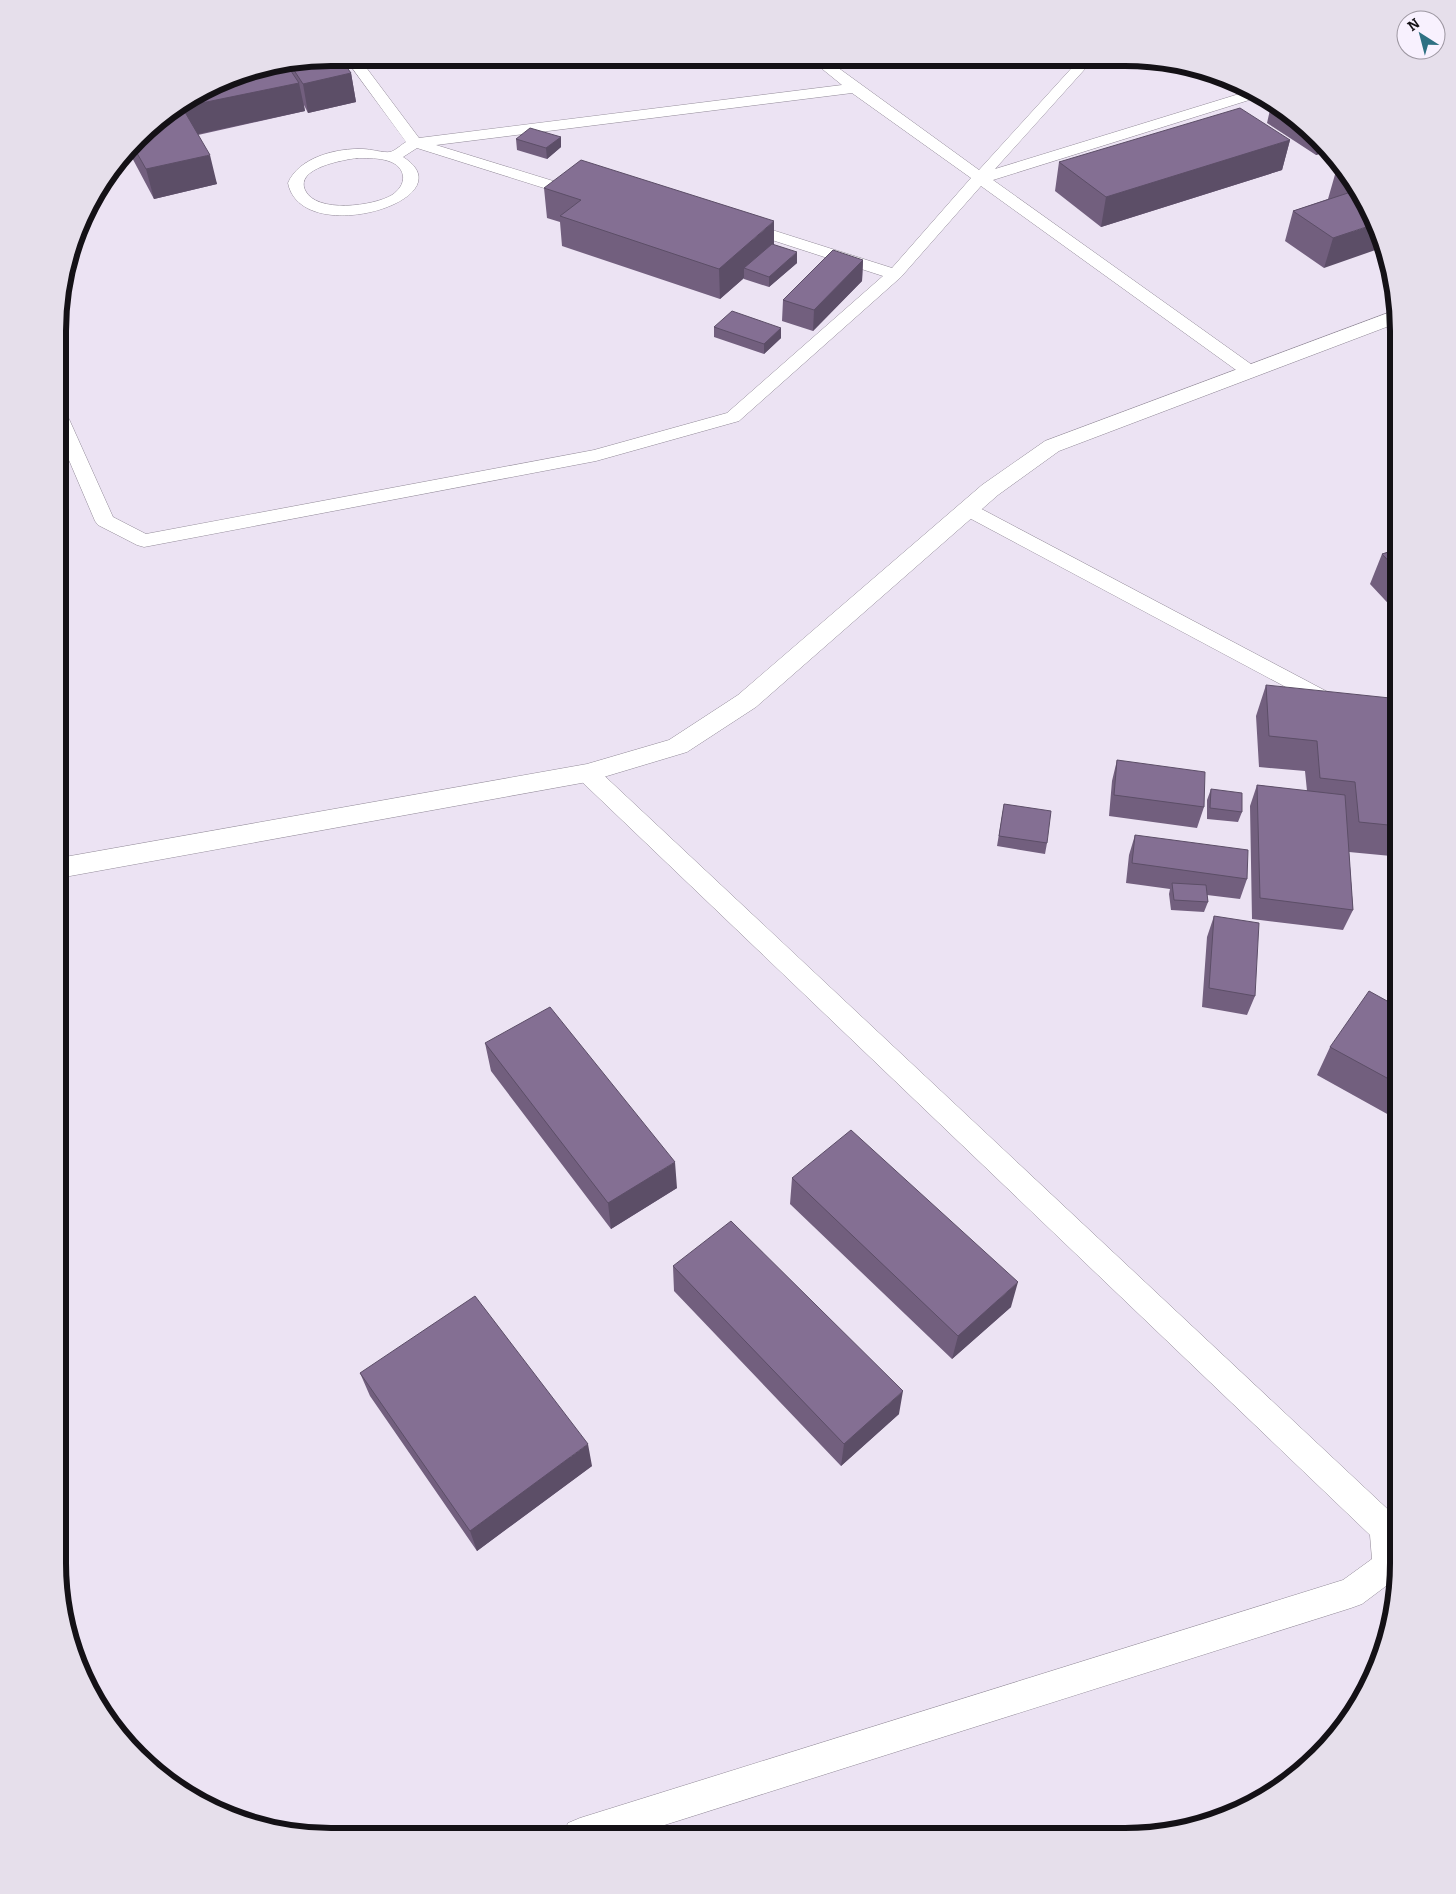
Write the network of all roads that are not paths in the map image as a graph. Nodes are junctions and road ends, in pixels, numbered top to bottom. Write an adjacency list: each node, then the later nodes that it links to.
1 (358, 66): 6 (lane)
2 (826, 66): 4 (lane)
3 (1080, 66): 8 (lane)
4 (855, 88): 6 (lane); 8 (lane)
5 (1246, 96): 8 (lane)
6 (415, 143): 7 (lane); 9 (lane)
7 (392, 157): 7 (lane)
8 (980, 178): 11 (lane); 13 (lane)
9 (595, 184)
10 (733, 222): 11 (lane)
11 (895, 274): 14 (lane)
12 (1389, 319): 13 (street)
13 (1250, 371): 15 (street)
14 (66, 433)
15 (967, 509): 16 (lane); 17 (street)
16 (1348, 712)
17 (587, 773): 18 (street); 19 (lane)
18 (66, 867)
19 (602, 1828)

